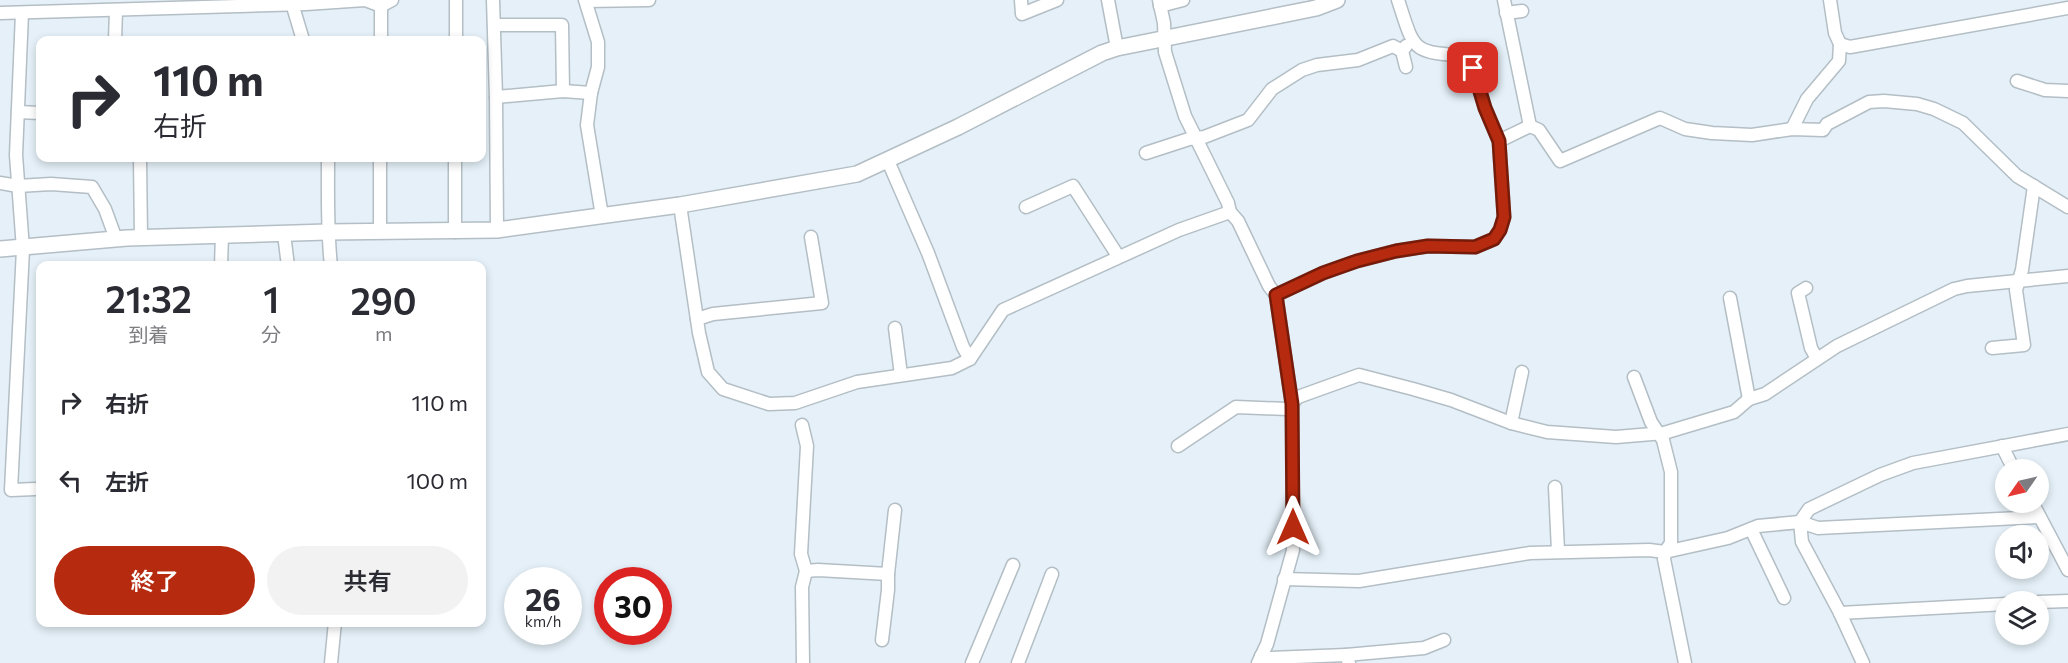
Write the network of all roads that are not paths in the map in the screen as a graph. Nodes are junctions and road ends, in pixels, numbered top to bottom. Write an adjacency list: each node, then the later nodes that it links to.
1 (456, 0): 27 (street)
2 (493, 0): 23 (street)
3 (649, 0): 12 (street)
4 (1021, 0): 5 (street)
5 (1057, 0)
6 (1108, 0): 31 (street)
7 (1183, 0): 15 (street)
8 (1337, 0): 28 (street)
9 (1398, 0): 29 (street)
10 (1504, 0): 22 (street)
11 (1830, 0): 30 (street)
12 (585, 1): 37 (street)
13 (291, 2): 14 (street); 16 (street); 25 (street)
14 (386, 3): 26 (street)
15 (1160, 3): 28 (street)
16 (131, 5): 18 (street)
17 (2068, 8): 30 (street)
18 (116, 10): 21 (street); 24 (street)
19 (1522, 11): 22 (street)
20 (0, 13): 21 (street)
21 (22, 13): 39 (street)
22 (1506, 13): 41 (street)
23 (494, 26): 35 (street); 38 (street)
24 (115, 36)
25 (302, 36)
26 (382, 36)
27 (456, 36)
28 (1164, 38): 31 (street); 43 (street)
29 (1411, 41): 32 (street); 44 (street)
30 (1840, 44): 42 (street)
31 (1117, 48): 46 (street)
32 (1402, 51): 33 (street); 43 (street)
33 (1406, 67)
34 (2017, 81): 36 (street)
35 (563, 91): 37 (street); 38 (street)
36 (2068, 91)
37 (591, 93): 58 (street)
38 (496, 97): 59 (street)
39 (18, 112): 40 (street); 52 (street)
40 (36, 113)
41 (1530, 126): 42 (street); 44 (street)
42 (1792, 129): 53 (street)
43 (1195, 137): 45 (street); 57 (street)
44 (1499, 141): 77 (street)
45 (1146, 153)
46 (888, 161): 54 (street); 82 (street)
47 (140, 162): 66 (street)
48 (328, 162): 60 (street)
49 (380, 162): 61 (street)
50 (455, 162): 62 (street)
51 (0, 183): 52 (street)
52 (18, 186): 67 (street); 69 (street)
53 (2034, 186): 56 (street); 75 (street)
54 (680, 205): 58 (street); 79 (street)
55 (1026, 207): 70 (street)
56 (2068, 207)
57 (1230, 212): 70 (street); 77 (street)
58 (602, 216): 59 (street)
59 (497, 230): 62 (street)
60 (327, 232): 61 (street); 63 (street); 73 (street)
61 (380, 232): 62 (street)
62 (455, 232)
63 (284, 234): 64 (street); 72 (street)
64 (222, 236): 66 (street); 71 (street)
65 (811, 237): 79 (street)
66 (141, 238): 67 (street)
67 (116, 239): 69 (street)
68 (0, 249): 69 (street)
69 (22, 249): 97 (street)
70 (1118, 256): 82 (street)
71 (221, 261)
72 (287, 261)
73 (331, 261)
74 (2068, 276): 75 (street)
75 (2018, 281): 81 (street); 83 (street)
76 (1806, 288): 83 (street)
77 (1276, 295): 88 (street)
78 (1730, 297): 87 (street)
79 (697, 319): 85 (street)
80 (896, 328): 85 (street)
81 (1992, 348)
82 (970, 359): 85 (street)
83 (1817, 359): 87 (street)
84 (1522, 372): 89 (street)
85 (901, 375)
86 (1634, 377): 91 (street)
87 (1749, 399): 91 (street)
88 (1292, 404): 89 (street); 93 (street); 110 (street)
89 (1511, 423): 91 (street)
90 (802, 425): 107 (street)
91 (1658, 433): 104 (street)
92 (2068, 434): 94 (street)
93 (1178, 446)
94 (2002, 446): 95 (street); 101 (street)
95 (2008, 459)
96 (1555, 487): 103 (street)
97 (35, 489)
98 (895, 510): 108 (street)
99 (2037, 513): 100 (street)
100 (2039, 517): 101 (street); 105 (street)
101 (1800, 522): 102 (street); 115 (street)
102 (1751, 529): 104 (street); 111 (street)
103 (1558, 551): 104 (street); 110 (street)
104 (1665, 552): 126 (street)
105 (2067, 564)
106 (1013, 565): 124 (street)
107 (806, 571): 108 (street); 123 (street)
108 (888, 574): 117 (street)
109 (1052, 574): 125 (street)
110 (1284, 579): 119 (street)
111 (1784, 598)
112 (2068, 601): 113 (street)
113 (2049, 602)
114 (1995, 605): 115 (street)
115 (1840, 613): 127 (street)
116 (335, 627): 122 (street)
117 (882, 640)
118 (1444, 640): 120 (street)
119 (1259, 659): 121 (street)
120 (1348, 659): 121 (street)
121 (1299, 660)
122 (331, 663)
123 (803, 663)
124 (972, 663)
125 (1018, 663)
126 (1685, 663)
127 (1863, 663)

